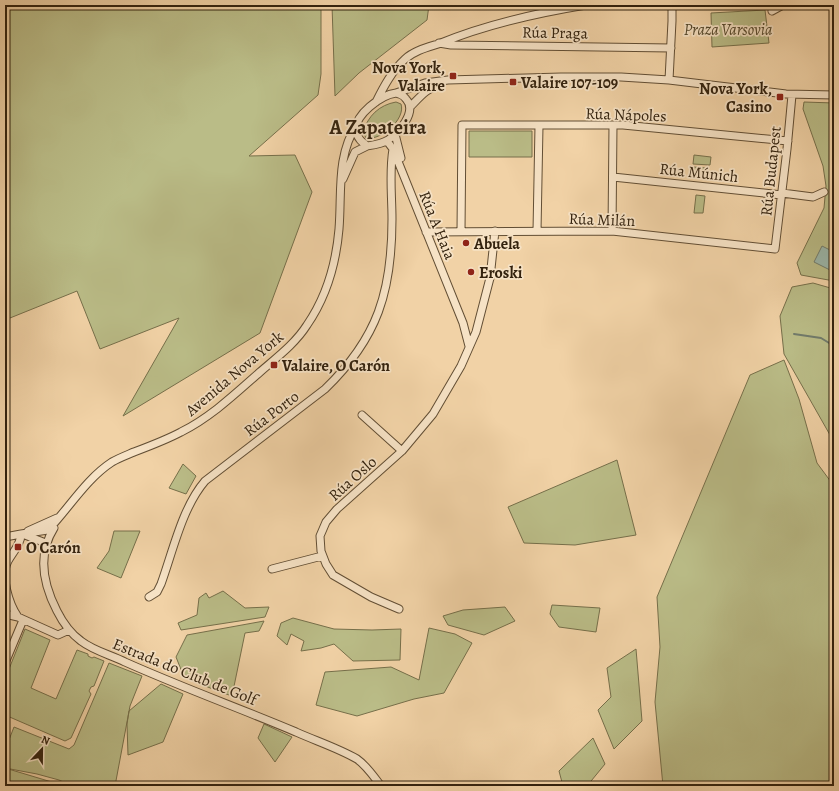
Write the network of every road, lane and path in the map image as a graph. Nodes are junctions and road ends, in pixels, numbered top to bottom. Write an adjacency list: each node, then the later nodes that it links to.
1 (586, 5): 5 (street)
2 (672, 5): 6 (street)
3 (784, 5): 4 (street)
4 (772, 11)
5 (439, 43): 6 (street, Rúa Praga); 7 (street)
6 (671, 48): 9 (street)
7 (388, 80): 10 (street); 13 (street)
8 (456, 80): 9 (street); 10 (street); 14 (street)
9 (669, 80): 11 (street)
10 (393, 94): 13 (street); 14 (street)
11 (792, 95): 12 (street); 20 (street, Rúa Budapest)
12 (834, 95)
13 (376, 102): 15 (street)
14 (410, 107): 18 (street)
15 (357, 124): 21 (street); 26 (street, Avenida Nova York)
16 (613, 125): 17 (street, Rúa Nápoles); 20 (street, Rúa Nápoles); 24 (street)
17 (539, 126): 30 (street, Rúa Nápoles); 32 (street)
18 (395, 134): 19 (street); 23 (street, Rúa A Haia)
19 (387, 141): 21 (street); 22 (street, Rúa A Haia)
20 (788, 141): 29 (street, Rúa Budapest)
21 (367, 146): 26 (street, Avenida Nova York)
22 (393, 149): 23 (street, Rúa A Haia); 28 (street, Rúa Porto)
23 (401, 164): 25 (street, Rúa A Haia); 28 (street, Rúa Porto)
24 (613, 177): 29 (street, Rúa Múnich); 33 (street)
25 (406, 182): 28 (street); 34 (street, Rúa A Haia)
26 (341, 189): 41 (street, Avenida Nova York)
27 (824, 192): 29 (street, Rúa Múnich)
28 (392, 193): 49 (street, Rúa Porto)
29 (782, 194): 35 (street, Rúa Budapest)
30 (461, 231): 31 (street, Rúa Milán); 34 (street, Rúa Milán)
31 (495, 231): 32 (street, Rúa Milán); 36 (street, Rúa Oslo)
32 (537, 231): 33 (street, Rúa Milán)
33 (612, 231): 35 (street, Rúa Milán)
34 (426, 232): 37 (street, Rúa A Haia)
35 (775, 249)
36 (480, 317): 37 (street); 38 (street, Rúa Oslo)
37 (463, 323): 38 (street, Rúa A Haia)
38 (469, 346): 40 (street, Rúa Oslo)
39 (362, 414): 40 (street)
40 (402, 451): 47 (street, Rúa Oslo)
41 (61, 517): 42 (street, Avenida Nova York); 43 (street, Estrada do Club de Golf)
42 (38, 526): 43 (street); 44 (street, Avenida Nova York)
43 (49, 532): 44 (street, Avenida Nova York); 46 (street, Estrada do Club de Golf)
44 (21, 534): 45 (street, Avenida Nova York); 46 (street); 52 (street)
45 (5, 537)
46 (46, 548): 53 (street, Estrada do Club de Golf)
47 (322, 556): 48 (street); 50 (street, Rúa Oslo)
48 (272, 570)
49 (149, 597)
50 (399, 609)
51 (5, 614): 52 (street)
52 (20, 619): 53 (street); 54 (street)
53 (69, 630): 55 (street, Estrada do Club de Golf)
54 (5, 663)
55 (381, 786)

